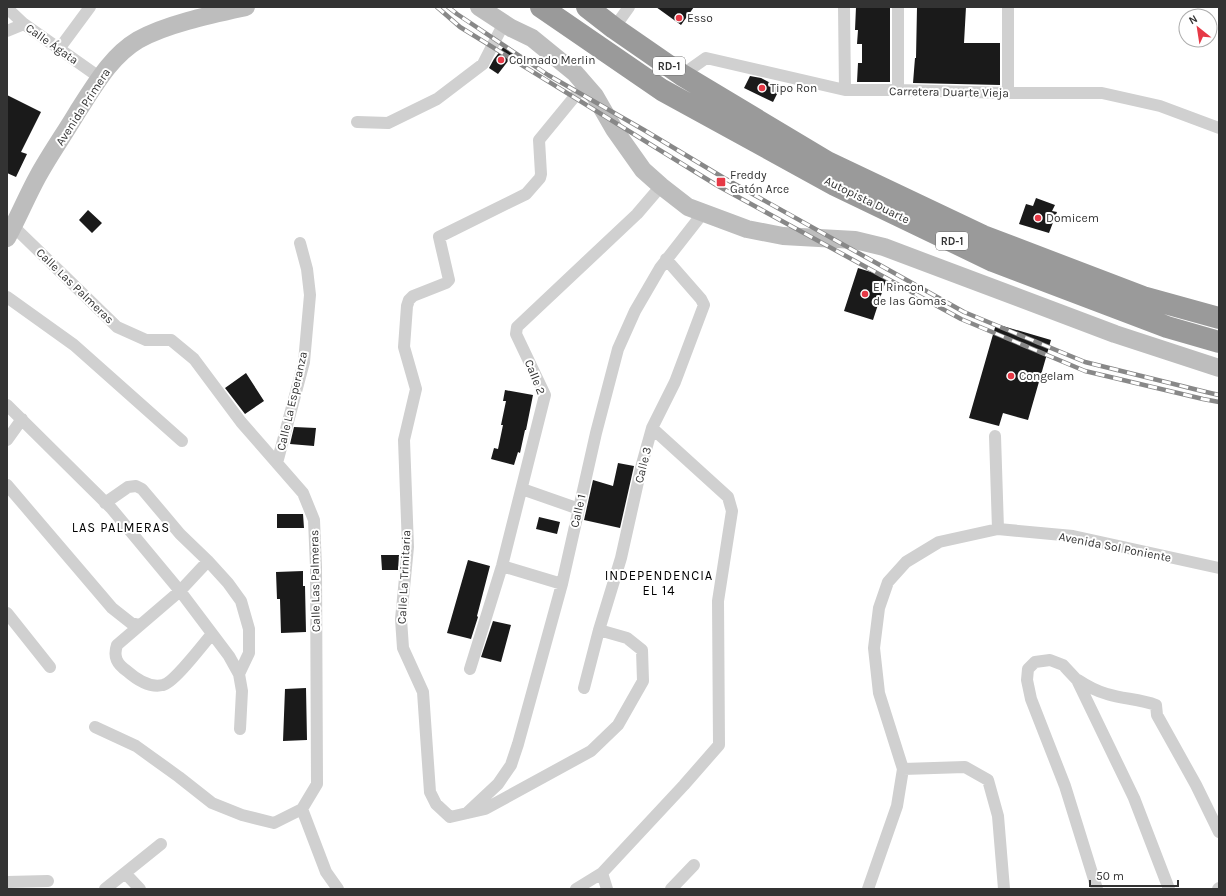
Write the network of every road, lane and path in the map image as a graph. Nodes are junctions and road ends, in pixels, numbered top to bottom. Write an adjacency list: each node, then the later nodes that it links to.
1 (90, 7): 15 (street)
2 (246, 7): 17 (street, Avenida Primera)
3 (479, 7): 11 (street)
4 (541, 7): 31 (highway, Autopista Duarte / RD-1)
5 (587, 7): 13 (highway, Autopista Duarte / RD-1)
6 (629, 7): 13 (street)
7 (844, 7): 19 (street)
8 (898, 7): 20 (street)
9 (1008, 7): 21 (street)
10 (7, 8): 12 (street, Calle Ágata)
11 (504, 23): 18 (street); 22 (street)
12 (24, 24): 14 (street); 15 (street, Calle Ágata)
13 (614, 28): 16 (highway, Autopista Duarte / RD-1)
14 (7, 31)
15 (59, 49): 17 (street, Calle Ágata)
16 (682, 75): 19 (street, Carretera Duarte Vieja); 30 (highway, Autopista Duarte / RD-1)
17 (100, 77): 26 (street, Avenida Primera)
18 (585, 84): 24 (street); 63 (street, Calle La Trinitaria)
19 (845, 90): 20 (street, Carretera Duarte Vieja)
20 (898, 90): 21 (street, Carretera Duarte Vieja)
21 (1008, 93): 23 (street, Carretera Duarte Vieja)
22 (357, 122)
23 (1219, 128)
24 (661, 186): 25 (street); 41 (street, Calle 2)
25 (703, 213): 28 (street, Calle 1); 32 (street)
26 (10, 233): 39 (street, Calle Las Palmeras)
27 (300, 243): 39 (street, Calle La Esperanza)
28 (666, 260): 35 (street, Calle 3); 43 (street, Calle 1)
29 (7, 297): 38 (street)
30 (1219, 318)
31 (1219, 342)
32 (1219, 368)
33 (7, 405): 34 (street)
34 (22, 420): 37 (street); 42 (street)
35 (652, 428): 52 (street, Calle 3); 68 (street)
36 (995, 436): 44 (street)
37 (7, 440)
38 (182, 441)
39 (278, 463): 62 (street, Calle Las Palmeras)
40 (7, 485): 51 (street)
41 (522, 489): 43 (street); 46 (street, Calle 2)
42 (105, 503): 45 (street); 49 (street)
43 (579, 509): 48 (street, Calle 1)
44 (998, 529): 47 (street, Avenida Sol Poniente); 61 (street, Avenida Sol Poniente)
45 (208, 561): 49 (street); 56 (street)
46 (502, 566): 48 (street); 55 (street, Calle 2)
47 (1219, 568)
48 (562, 584): 63 (street, Calle 1)
49 (180, 591): 51 (street); 53 (street)
50 (7, 613): 54 (street)
51 (140, 625): 53 (street)
52 (599, 630): 58 (street, Calle 3); 63 (street, Calle La Trinitaria)
53 (212, 634): 56 (street)
54 (50, 667)
55 (470, 669)
56 (239, 674): 60 (street)
57 (1077, 680): 64 (street); 79 (street); 80 (street)
58 (584, 688)
59 (95, 727): 62 (street)
60 (240, 729)
61 (903, 769): 77 (street, Avenida Sol Poniente); 78 (street)
62 (302, 809): 73 (street)
63 (466, 813)
64 (1219, 832)
65 (161, 844): 67 (street)
66 (694, 865): 76 (street)
67 (125, 873): 71 (street); 72 (street)
68 (602, 873): 74 (street); 75 (street)
69 (48, 880): 70 (street)
70 (7, 882)
71 (105, 889)
72 (140, 889)
73 (338, 889)
74 (576, 889)
75 (608, 889)
76 (671, 889)
77 (868, 889)
78 (1004, 889)
79 (1097, 889)
80 (1169, 889)

